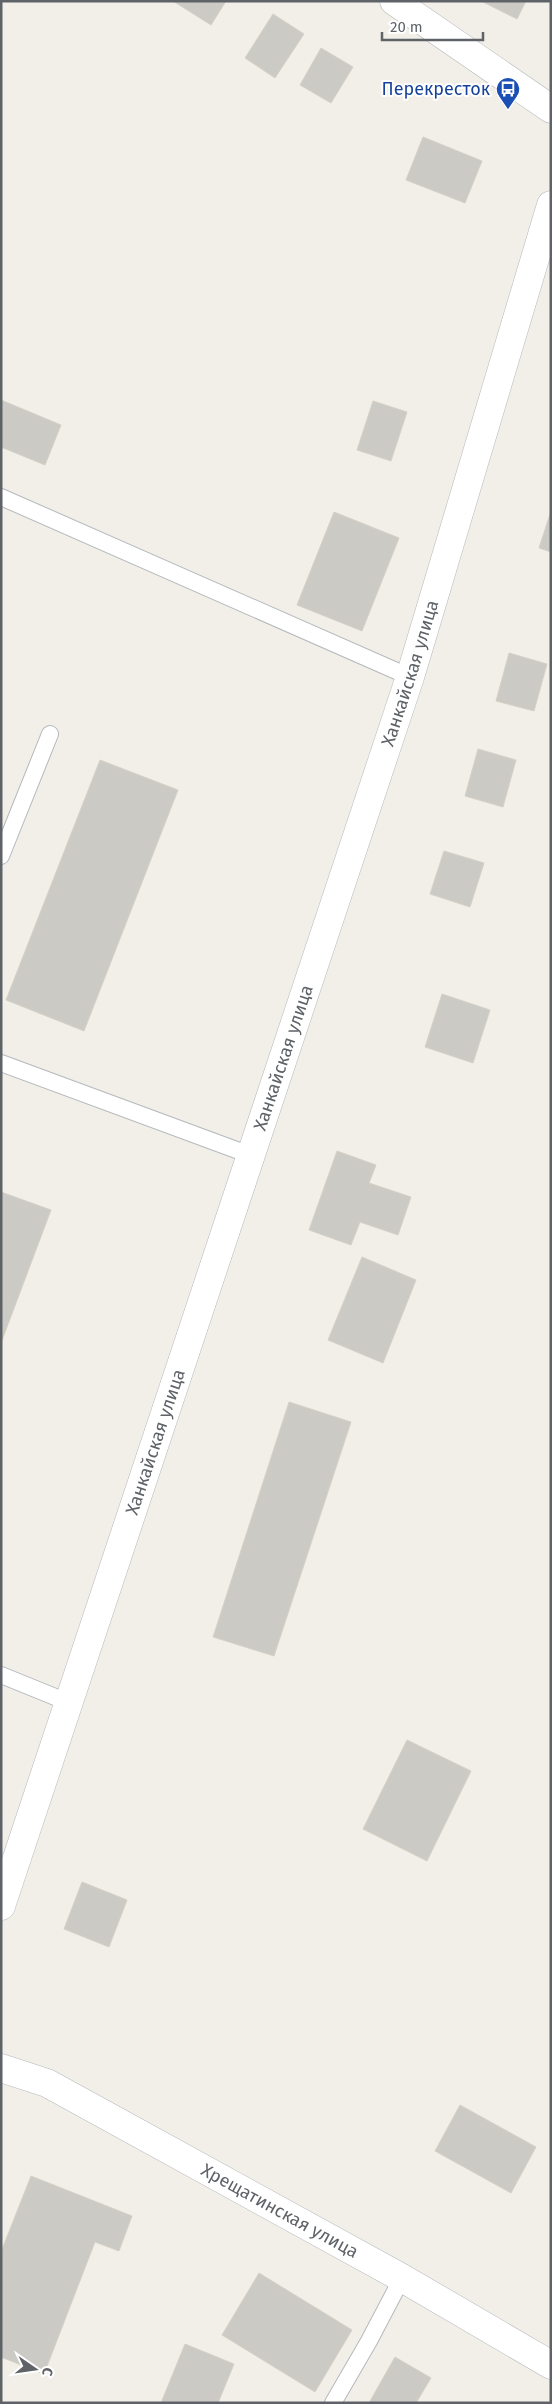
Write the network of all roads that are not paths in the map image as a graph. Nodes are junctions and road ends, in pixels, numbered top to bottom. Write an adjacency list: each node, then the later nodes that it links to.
1 (394, 1): 2 (street)
2 (551, 110)
3 (551, 205): 5 (street, Ханкайская улица)
4 (1, 497): 5 (lane)
5 (410, 678): 9 (street, Ханкайская улица)
6 (50, 734): 7 (lane)
7 (1, 856)
8 (1, 1063): 9 (lane)
9 (250, 1155): 11 (street, Ханкайская улица)
10 (1, 1675): 11 (lane)
11 (70, 1703): 12 (street, Ханкайская улица)
12 (1, 1906)
13 (1, 2068): 14 (street, Хрещатинская улица)
14 (402, 2278): 15 (street, Хрещатинская улица); 16 (lane)
15 (551, 2365)
16 (333, 2403)

